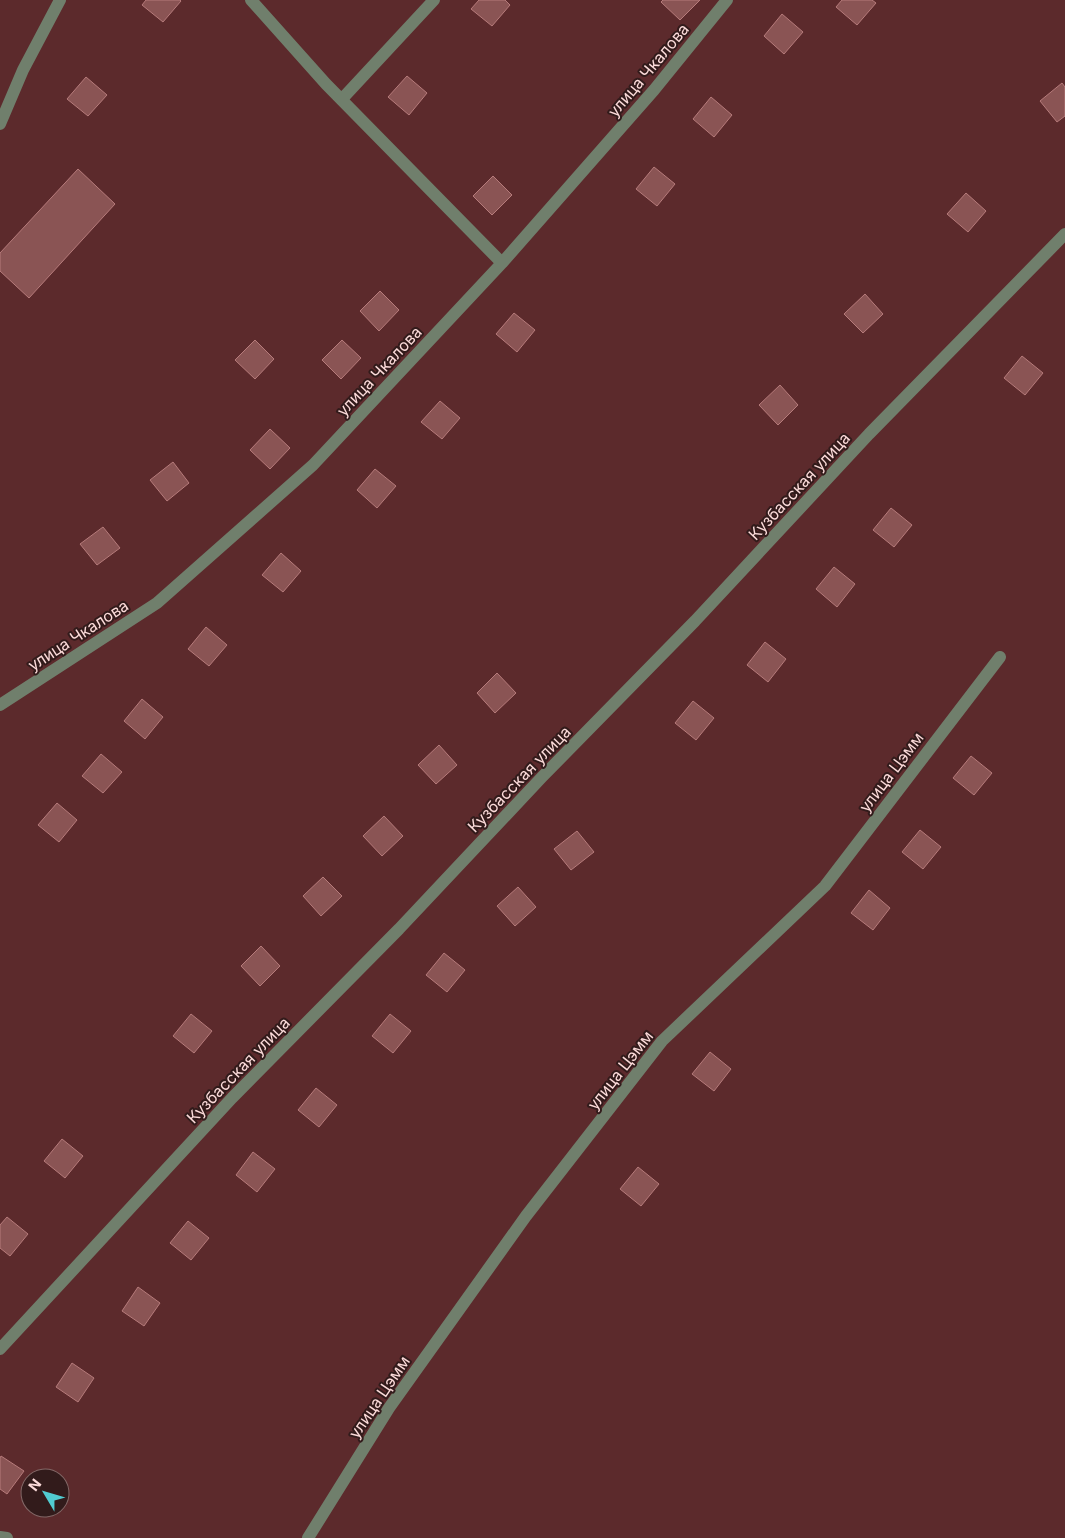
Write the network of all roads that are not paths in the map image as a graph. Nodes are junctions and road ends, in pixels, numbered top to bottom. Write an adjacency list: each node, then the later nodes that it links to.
1 (60, 0): 6 (street)
2 (251, 0): 5 (street)
3 (434, 0): 5 (street)
4 (727, 0): 8 (street, улица Чкалова)
5 (342, 99): 8 (street)
6 (0, 124)
7 (1065, 234): 11 (street, Кузбасская улица)
8 (502, 263): 10 (street, улица Чкалова)
9 (1000, 657): 14 (street, улица Цэмм)
10 (0, 706)
11 (0, 1348)
12 (0, 1537): 13 (street)
13 (6, 1538)
14 (308, 1538)

